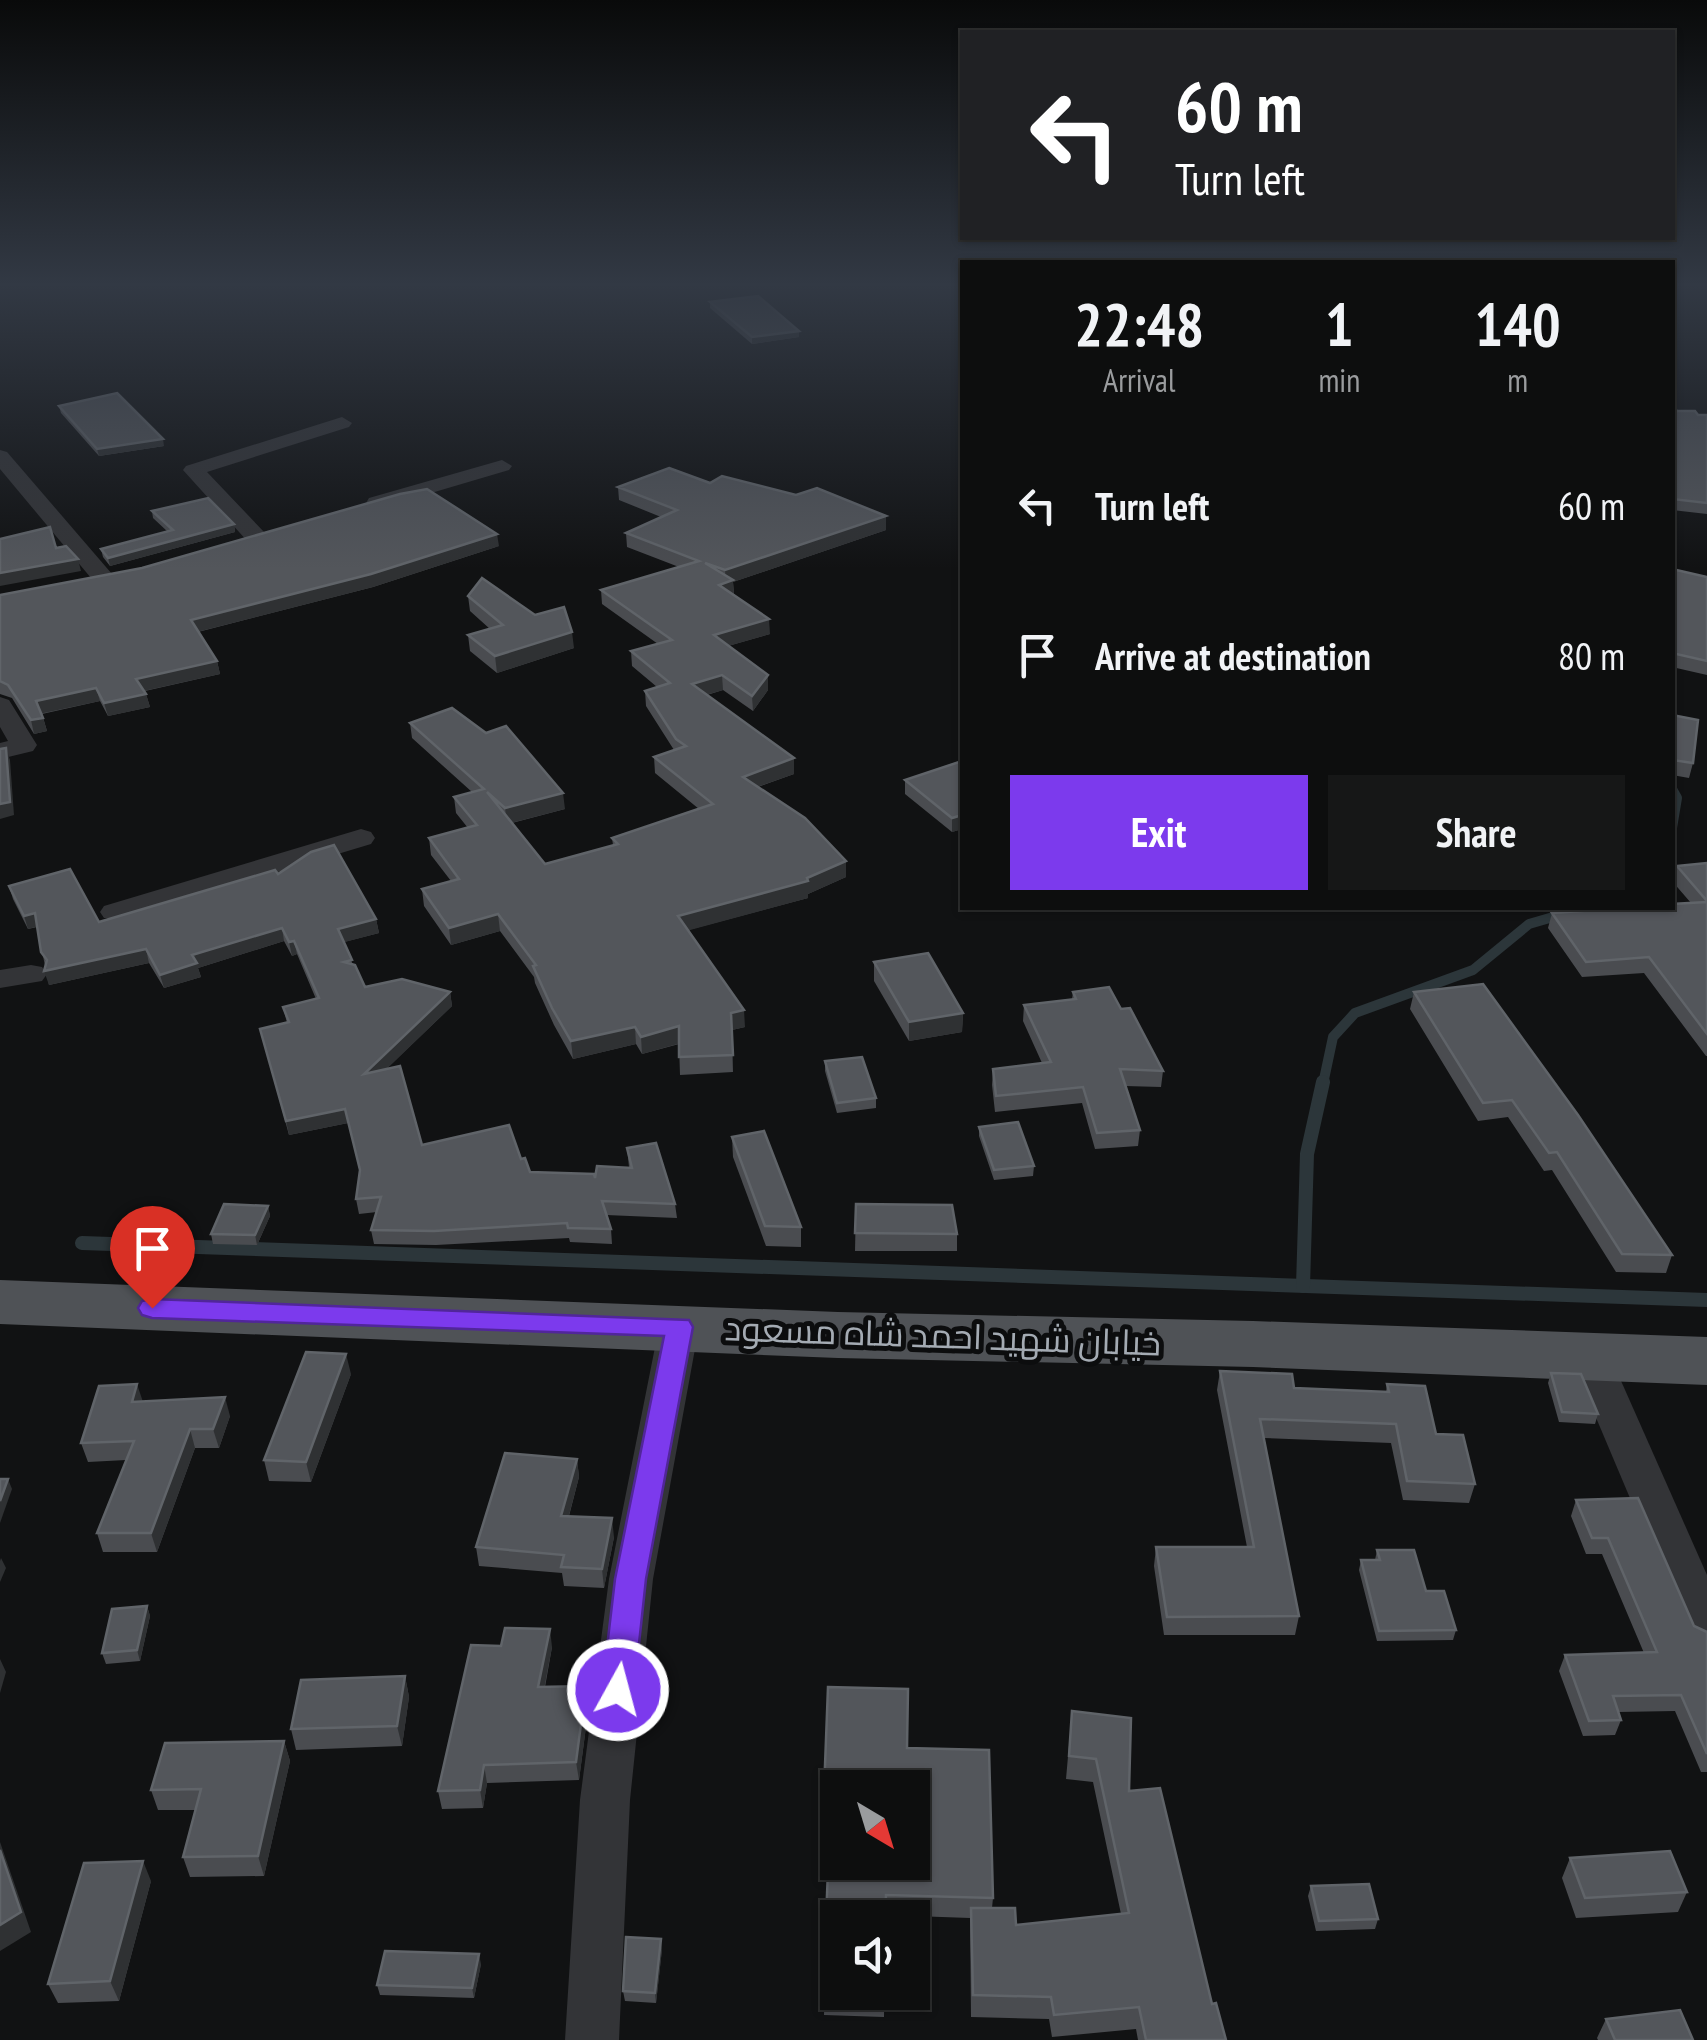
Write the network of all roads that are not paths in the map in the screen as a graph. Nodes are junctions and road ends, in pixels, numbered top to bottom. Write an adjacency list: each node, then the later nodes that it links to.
1 (342, 424): 5 (street)
2 (0, 456): 6 (street)
3 (502, 466): 4 (street)
4 (351, 510)
5 (257, 538)
6 (78, 584)
7 (0, 704): 8 (street)
8 (0, 752)
9 (361, 838): 10 (street)
10 (115, 912)
11 (0, 1302): 12 (main road, خیابان شهید احمد شاه مسعود)
12 (679, 1327): 13 (main road, خیابان شهید احمد شاه مسعود); 16 (street)
13 (1590, 1356): 14 (main road, خیابان شهید احمد شاه مسعود); 15 (street)
14 (1707, 1360)
15 (1707, 1626)
16 (592, 2040)

